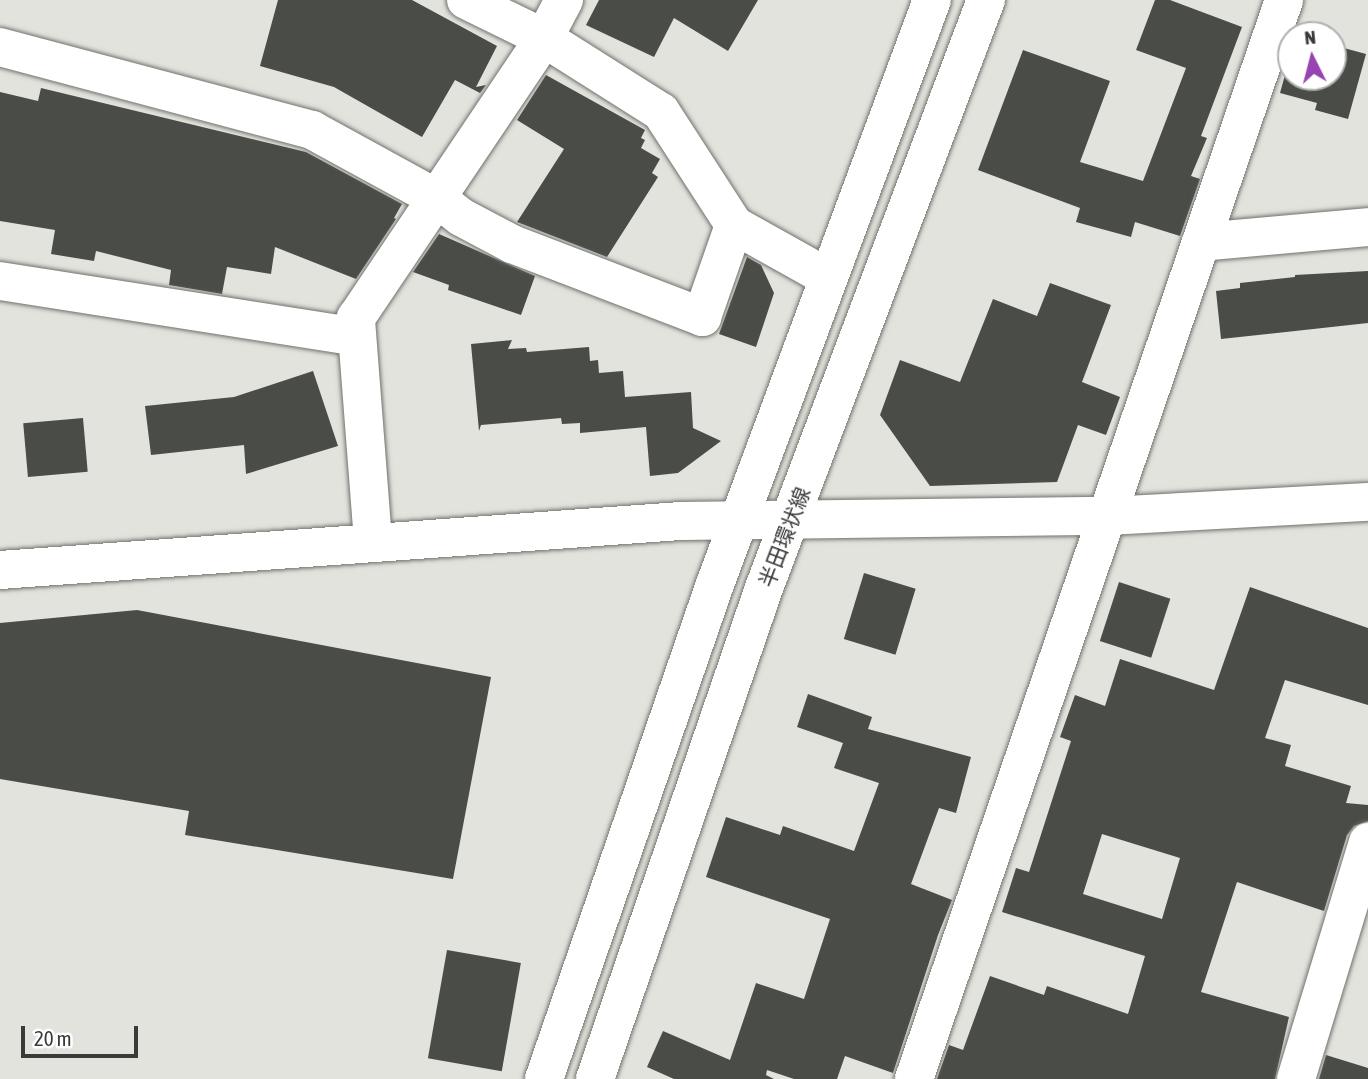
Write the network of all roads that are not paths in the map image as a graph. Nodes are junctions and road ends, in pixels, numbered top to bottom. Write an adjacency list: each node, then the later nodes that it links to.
1 (466, 0): 6 (street)
2 (564, 0): 6 (street)
3 (932, 0): 12 (street)
4 (986, 0): 17 (street, 半田環状線)
5 (1283, 0): 11 (street)
6 (544, 38): 8 (street); 9 (street)
7 (0, 47): 8 (street)
8 (438, 199): 9 (street); 14 (street)
9 (734, 225): 12 (street)
10 (1368, 227): 11 (street)
11 (1201, 242): 16 (street)
12 (827, 276): 18 (street)
13 (0, 281): 14 (street)
14 (357, 337): 19 (street)
15 (1368, 502): 16 (street)
16 (1107, 516): 17 (street); 24 (street)
17 (791, 519): 18 (street); 23 (street, 半田環状線)
18 (740, 520): 19 (street); 22 (street)
19 (373, 541): 20 (street)
20 (0, 570)
21 (1368, 842): 25 (street)
22 (544, 1079)
23 (595, 1079)
24 (914, 1079)
25 (1296, 1079)

